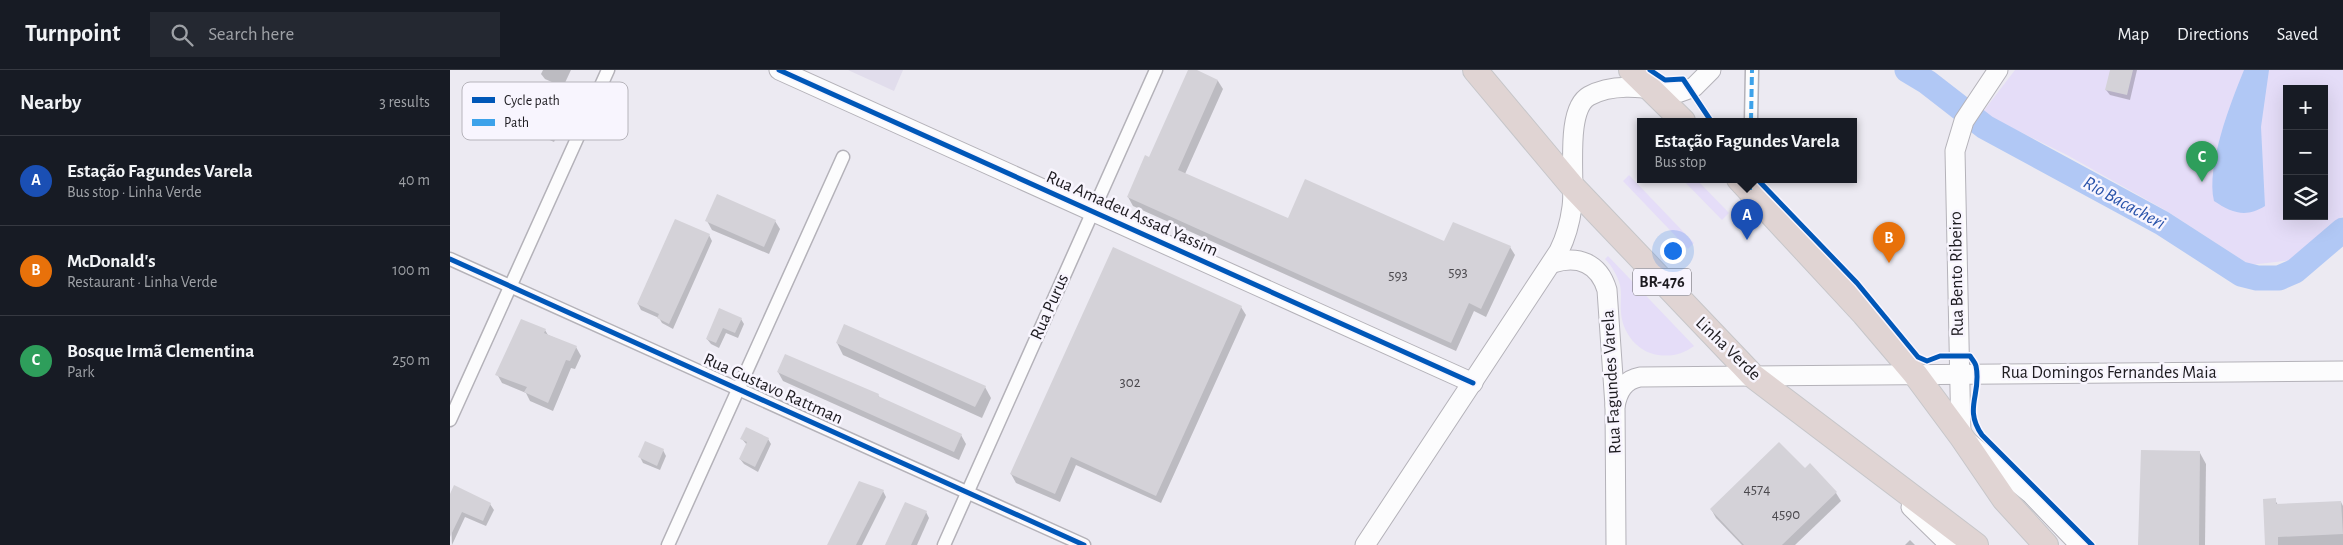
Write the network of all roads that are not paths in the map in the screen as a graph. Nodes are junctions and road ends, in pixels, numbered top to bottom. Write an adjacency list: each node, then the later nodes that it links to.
1 (608, 70): 9 (street)
2 (779, 70): 17 (main road, Rua Amadeu Assad Yassim)
3 (1156, 70): 17 (street, Rua Purus)
4 (1475, 70): 16 (highway, Linha Verde / BR-476)
5 (1631, 70): 10 (highway)
6 (1711, 70): 10 (main road)
7 (1752, 70): 12 (street)
8 (1998, 70): 23 (main road, Rua Bento Ribeiro)
9 (603, 82)
10 (1652, 89): 11 (highway); 16 (main road)
11 (1680, 118)
12 (1751, 118)
13 (576, 140): 20 (street)
14 (843, 157): 26 (street)
15 (1746, 183): 22 (highway)
16 (1573, 187): 19 (main road); 24 (highway, Linha Verde / BR-476)
17 (1093, 212): 25 (main road, Rua Amadeu Assad Yassim); 31 (street, Rua Purus)
18 (450, 259): 20 (street, Rua Gustavo Rattman)
19 (1553, 263): 25 (main road); 27 (main road, Rua Fagundes Varela)
20 (510, 286): 26 (street, Rua Gustavo Rattman); 28 (street)
21 (2343, 371): 23 (main road, Rua Domingos Fernandes Maia)
22 (1915, 374): 23 (main road, Rua Domingos Fernandes Maia); 24 (main road, Rua Domingos Fernandes Maia); 29 (highway)
23 (1960, 374): 29 (main road, Rua Bento Ribeiro)
24 (1753, 376): 27 (main road, Rua Domingos Fernandes Maia); 30 (highway, Linha Verde / BR-476)
25 (1473, 383): 35 (main road)
26 (738, 389): 31 (street, Rua Gustavo Rattman); 32 (street)
27 (1615, 406): 36 (main road, Rua Fagundes Varela)
28 (450, 420)
29 (1961, 436): 39 (highway); 40 (main road)
30 (1859, 454): 37 (main road); 38 (highway, Linha Verde / BR-476)
31 (968, 493): 33 (street, Rua Purus); 34 (street, Rua Gustavo Rattman)
32 (668, 545)
33 (944, 545)
34 (1084, 545)
35 (1365, 545)
36 (1616, 545)
37 (1950, 545)
38 (1976, 545)
39 (2046, 545)
40 (2080, 545)

